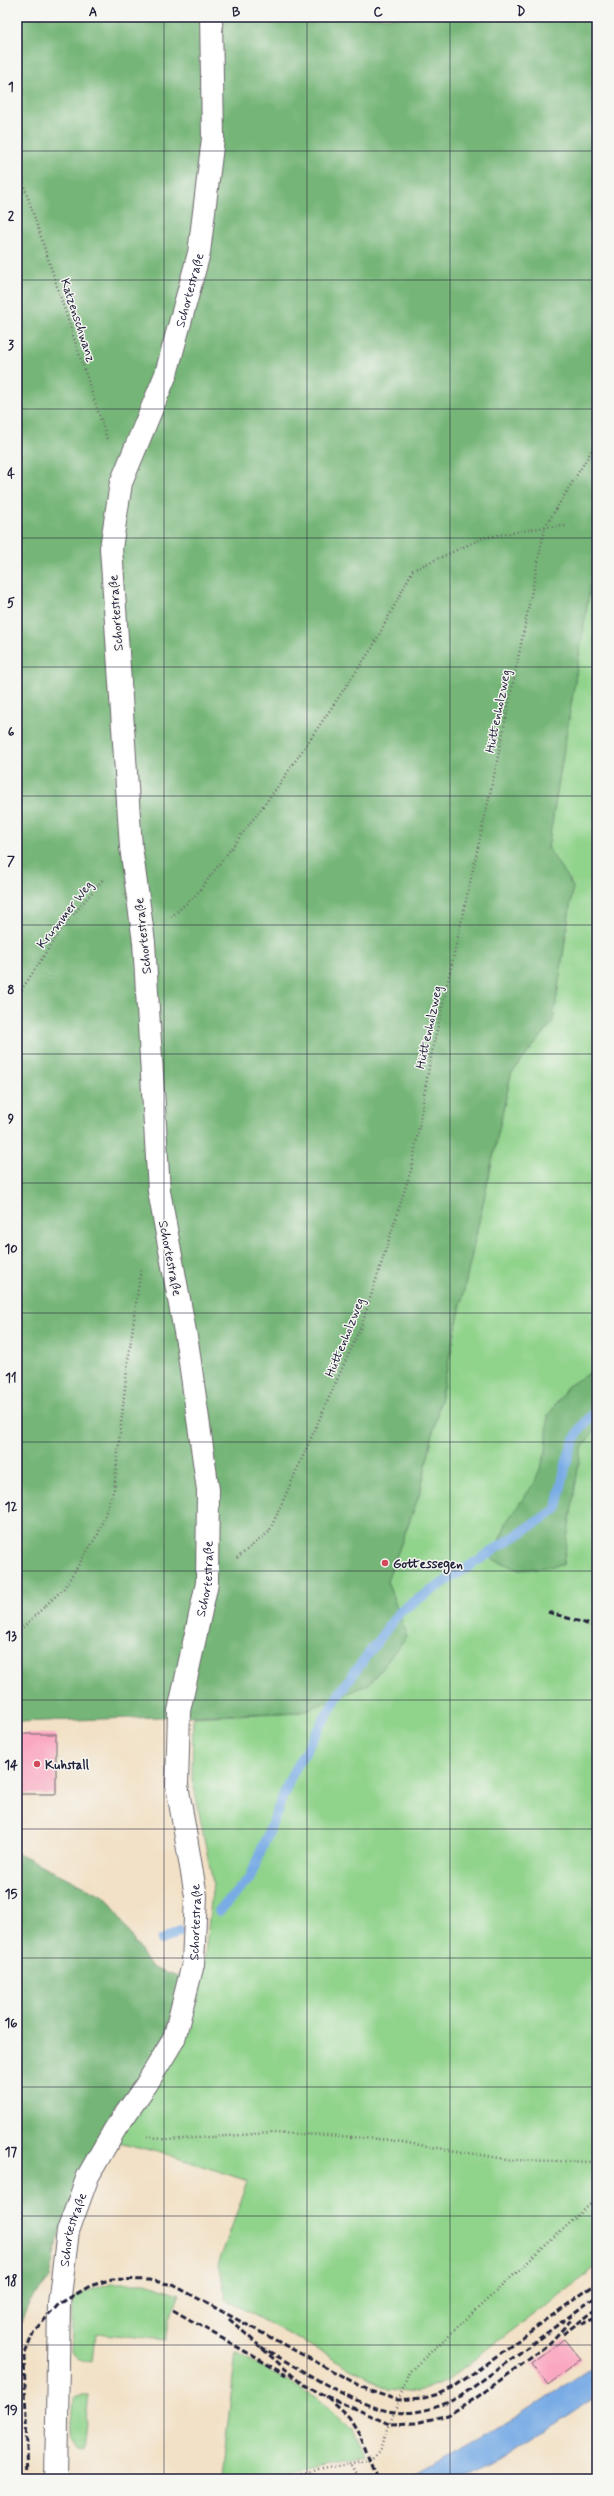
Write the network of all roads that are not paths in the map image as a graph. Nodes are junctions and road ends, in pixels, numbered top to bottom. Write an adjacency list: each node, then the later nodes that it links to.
1 (212, 17): 2 (street, Schortestraße)
2 (56, 2479)

